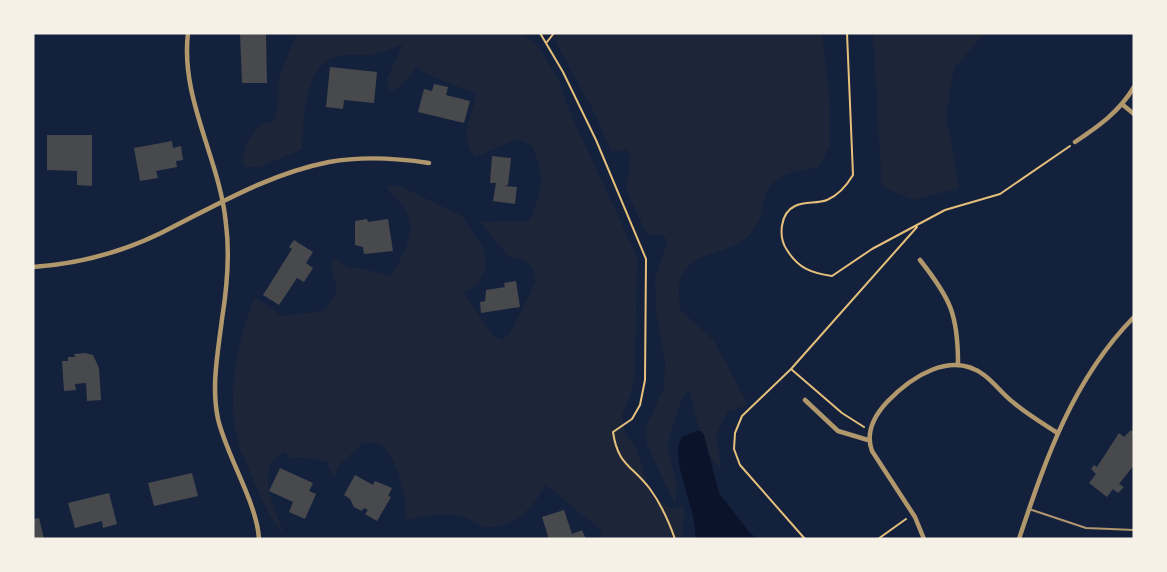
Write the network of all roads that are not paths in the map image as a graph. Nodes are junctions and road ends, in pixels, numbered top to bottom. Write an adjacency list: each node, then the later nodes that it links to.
1 (188, 33): 7 (street)
2 (1134, 87): 3 (street)
3 (1123, 105): 4 (street); 5 (street)
4 (1134, 114)
5 (1075, 142)
6 (429, 164): 7 (street)
7 (223, 200): 9 (street); 17 (street)
8 (920, 260): 11 (street)
9 (33, 267)
10 (1134, 317): 13 (street)
11 (958, 363): 13 (street); 14 (street)
12 (805, 400): 14 (street)
13 (1056, 432): 15 (street)
14 (868, 440): 18 (street)
15 (1029, 509): 16 (lane); 19 (street)
16 (1134, 530)
17 (259, 539)
18 (924, 539)
19 (1019, 539)

